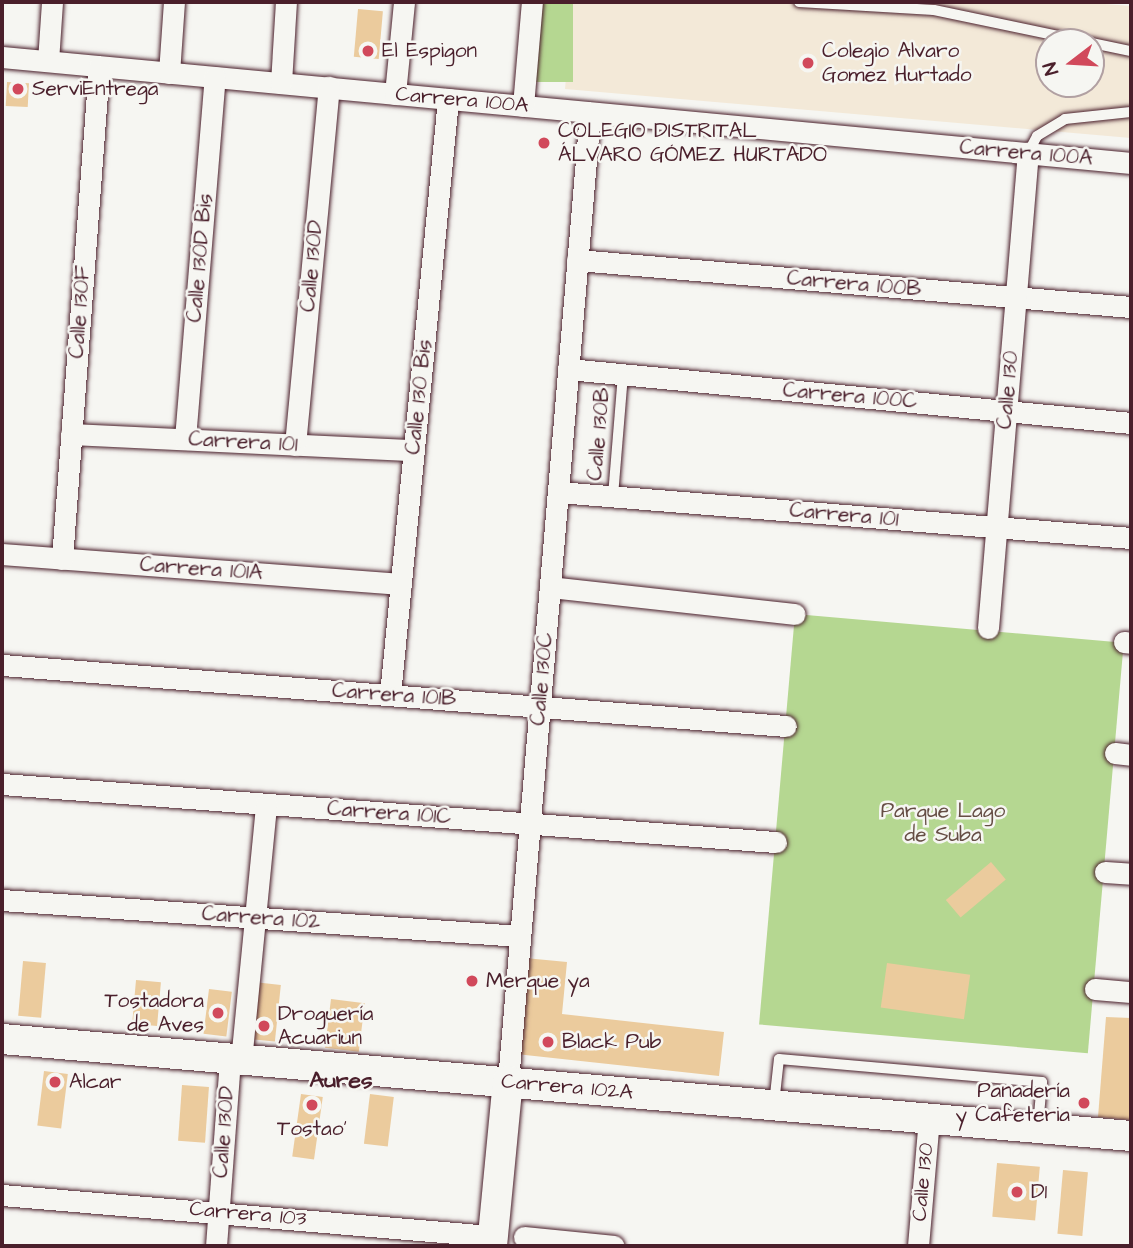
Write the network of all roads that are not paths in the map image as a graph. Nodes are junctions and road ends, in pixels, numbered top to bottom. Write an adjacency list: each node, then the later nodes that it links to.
1 (52, 2): 9 (street)
2 (174, 2): 11 (street)
3 (286, 2): 13 (street)
4 (404, 2): 15 (street)
5 (532, 2): 17 (street)
6 (799, 2): 7 (lane)
7 (1131, 51)
8 (2, 57): 9 (street, Carrera 100A)
9 (48, 61): 10 (street, Carrera 100A)
10 (99, 66): 11 (street, Carrera 100A); 29 (street, Calle 130F)
11 (169, 72): 12 (street, Carrera 100A)
12 (215, 77): 13 (street, Carrera 100A); 30 (street, Calle 130D Bis)
13 (281, 83): 14 (street, Carrera 100A)
14 (329, 87): 15 (street, Carrera 100A); 31 (street, Calle 130D)
15 (395, 94): 16 (street, Carrera 100A)
16 (448, 99): 17 (street, Carrera 100A); 32 (street, Calle 130 Bis)
17 (523, 106): 18 (street, Carrera 100A)
18 (590, 112): 20 (street, Carrera 100A); 22 (street, Calle 130C)
19 (1131, 112): 20 (lane)
20 (1028, 153): 21 (street, Carrera 100A); 23 (street, Calle 130)
21 (1131, 163)
22 (577, 260): 23 (street, Carrera 100B); 25 (street, Calle 130C)
23 (1016, 298): 24 (street, Carrera 100B); 27 (street, Calle 130)
24 (1131, 307)
25 (568, 369): 26 (street, Carrera 100C); 33 (street, Calle 130C)
26 (623, 374): 27 (street, Carrera 100C); 34 (lane, Calle 130B)
27 (1007, 410): 28 (street, Carrera 100C); 35 (street, Calle 130)
28 (1131, 423)
29 (71, 434): 30 (street, Carrera 101); 38 (street, Calle 130F)
30 (185, 439): 31 (street, Carrera 101)
31 (295, 444): 32 (street, Carrera 101)
32 (414, 450): 39 (street, Calle 130 Bis)
33 (558, 492): 34 (street, Carrera 101); 40 (street, Calle 130C)
34 (613, 496): 35 (street, Carrera 101)
35 (997, 528): 36 (street, Carrera 101); 42 (street, Calle 130)
36 (1131, 538)
37 (2, 554): 38 (street, Carrera 101A)
38 (62, 559): 39 (street, Carrera 101A)
39 (401, 584): 44 (street, Calle 130 Bis)
40 (550, 587): 41 (street); 45 (street, Calle 130C)
41 (795, 614)
42 (988, 628)
43 (2, 665): 44 (street, Carrera 101B)
44 (390, 695): 45 (street, Carrera 101B)
45 (540, 707): 46 (street, Carrera 101B); 49 (street, Calle 130C)
46 (786, 726)
47 (2, 785): 48 (street, Carrera 101C)
48 (266, 804): 49 (street, Carrera 101C); 54 (street, Calle 130D)
49 (530, 823): 50 (street, Carrera 101C); 55 (street, Calle 130C)
50 (776, 842)
51 (1105, 872): 52 (street)
52 (1131, 874)
53 (2, 900): 54 (street, Carrera 102)
54 (255, 918): 55 (street, Carrera 102); 59 (street, Calle 130D)
55 (520, 936): 60 (street, Calle 130C)
56 (1095, 989): 57 (street)
57 (1131, 992)
58 (2, 1039): 59 (street, Carrera 102A)
59 (235, 1061): 60 (street, Carrera 102A); 66 (street, Calle 130D)
60 (508, 1082): 61 (street, Carrera 102A); 67 (street, Calle 130C)
61 (774, 1104): 62 (street, Carrera 102A); 63 (lane)
62 (929, 1118): 63 (street, Carrera 102A); 71 (street, Calle 130)
63 (1038, 1127): 64 (street, Carrera 102A)
64 (1131, 1136)
65 (2, 1195): 66 (street, Carrera 103)
66 (218, 1211): 67 (street, Carrera 103); 69 (street, Calle 130D)
67 (493, 1241)
68 (530, 1241): 70 (street)
69 (216, 1246)
70 (614, 1246)
71 (918, 1246)

